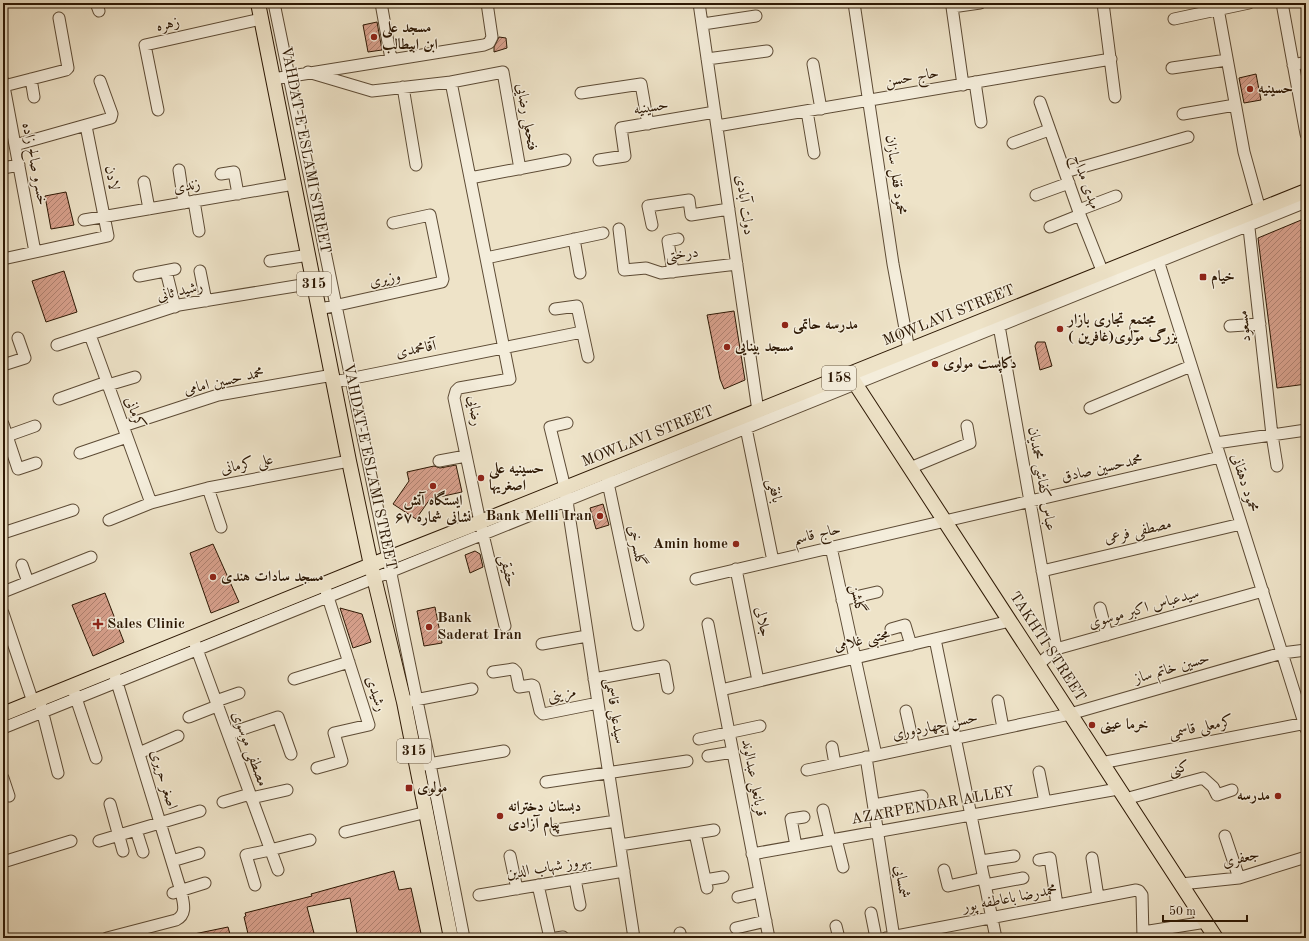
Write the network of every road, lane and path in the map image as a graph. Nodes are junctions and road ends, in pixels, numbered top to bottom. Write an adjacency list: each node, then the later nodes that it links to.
1 (258, 3): 14 (main road, VAHDAT-E ESLAMI STREET / 315)
2 (274, 3): 27 (street)
3 (381, 3): 18 (street)
4 (487, 3): 18 (street)
5 (700, 3): 16 (street, دولت آبادی)
6 (854, 3): 39 (street, محمود قفل سازان)
7 (980, 3): 34 (street)
8 (1103, 3): 20 (street)
9 (1249, 3): 11 (street)
10 (1282, 3): 24 (street)
11 (1217, 7): 15 (street); 21 (street, مسعود)
12 (756, 16): 16 (street)
13 (59, 18): 28 (street)
14 (261, 19): 29 (main road, VAHDAT-E ESLAMI STREET / 315); 44 (street, زهره)
15 (1174, 19)
16 (702, 24): 19 (street, دولت آبادی)
17 (767, 51): 19 (street)
18 (391, 59): 26 (street)
19 (707, 59): 46 (street, دولت آبادی)
20 (1111, 59): 32 (street, حاج حسن); 38 (street)
21 (1227, 60): 25 (street); 42 (street, مسعود)
22 (1306, 62): 24 (street)
23 (813, 64): 43 (street)
24 (1293, 65): 53 (street)
25 (1172, 68)
26 (308, 72): 27 (street); 35 (street, فتحعلی رضایی)
27 (289, 76): 29 (street); 105 (street)
28 (31, 79): 33 (street); 37 (street)
29 (273, 79): 69 (main road, VAHDAT-E ESLAMI STREET / 315)
30 (100, 81): 50 (street)
31 (451, 82): 35 (street, فتحعلی رضایی); 63 (street, فتحعلی رضایی); 67 (street)
32 (975, 82): 34 (street, حاج حسن); 48 (street)
33 (3, 84): 41 (street, خسرو صالح زاده)
34 (963, 84): 39 (street, حاج حسن)
35 (403, 87): 61 (street)
36 (581, 93): 49 (street)
37 (34, 97)
38 (1115, 97)
39 (870, 100): 43 (street, حاج حسن); 117 (street, محمود قفل سازان)
40 (1040, 102): 52 (street, مهدی مداح)
41 (5, 104): 56 (street, خسرو صالح زاده)
42 (1235, 105): 47 (street); 81 (street, مسعود)
43 (821, 109): 45 (street, حاج حسن)
44 (158, 110)
45 (807, 111): 51 (street, حاج حسن); 57 (street)
46 (715, 112): 49 (street, حسینیه); 51 (street, دولت آبادی)
47 (1183, 114)
48 (981, 122)
49 (648, 124): 59 (street, حسینیه)
50 (86, 126): 56 (street); 80 (street, لادن)
51 (717, 126): 78 (street, دولت آبادی)
52 (1050, 130): 55 (street); 65 (street, مهدی مداح)
53 (1306, 134)
54 (1188, 136): 65 (street)
55 (1013, 143)
56 (15, 145): 60 (street, خسرو صالح زاده)
57 (814, 153)
58 (565, 160): 63 (street)
59 (599, 160)
60 (19, 165): 62 (street); 91 (street, خسرو صالح زاده)
61 (416, 165)
62 (3, 168)
63 (520, 169): 67 (street, فتحعلی رضایی)
64 (179, 170): 75 (street)
65 (1065, 172): 70 (street, مهدی مداح)
66 (221, 174): 72 (street)
67 (470, 178): 94 (street)
68 (144, 182): 77 (street)
69 (294, 184): 72 (street, زندی); 92 (main road, VAHDAT-E ESLAMI STREET / 315)
70 (1069, 184): 73 (street); 79 (street, مهدی مداح)
71 (1306, 191): 81 (main road, MOWLAVI STREET / 158)
72 (238, 194): 75 (street, زندی)
73 (1036, 195)
74 (1116, 196): 79 (street)
75 (189, 202): 77 (street, زندی); 87 (street)
76 (1306, 202): 81 (street)
77 (149, 209): 80 (street, زندی)
78 (729, 209): 84 (street); 97 (street, دولت آبادی)
79 (1080, 213): 85 (street); 101 (street, مهدی مداح)
80 (104, 216): 82 (street, زندی); 91 (street, لادن)
81 (1252, 216): 93 (main road, MOWLAVI STREET / 158); 110 (street, مسعود)
82 (84, 220)
83 (394, 223): 105 (street, وزیری)
84 (652, 225)
85 (1050, 227)
86 (619, 229): 99 (street, درختی)
87 (199, 231)
88 (603, 233): 89 (street)
89 (574, 239): 94 (street); 100 (street)
90 (678, 239): 99 (street)
91 (35, 252): 95 (street)
92 (309, 255): 96 (street); 103 (main road, VAHDAT-E ESLAMI STREET / 315)
93 (1157, 256): 101 (main road, MOWLAVI STREET / 158); 109 (street); 120 (street, محمود دهقانی)
94 (486, 258): 116 (street)
95 (3, 259)
96 (270, 261)
97 (737, 264): 99 (street, درختی); 128 (street, دولت آبادی)
98 (200, 271): 104 (street)
99 (673, 272)
100 (580, 273)
101 (1102, 273): 109 (main road, MOWLAVI STREET / 158)
102 (139, 276): 106 (street)
103 (314, 283): 104 (street, رشید ثانی); 107 (main road, VAHDAT-E ESLAMI STREET / 315)
104 (206, 301): 106 (street, رشید ثانی)
105 (336, 306): 107 (street, وزیری); 123 (street)
106 (175, 307): 113 (street, رشید ثانی)
107 (320, 309): 122 (main road, VAHDAT-E ESLAMI STREET / 315)
108 (555, 309): 112 (street)
109 (998, 321): 117 (main road, MOWLAVI STREET / 158); 124 (street); 151 (street, عباس کفاشی محمدیان)
110 (1260, 324): 111 (street); 136 (street, مسعود)
111 (1230, 326)
112 (582, 332): 116 (street, آقامحمدی); 118 (street)
113 (90, 335): 115 (street, رشید ثانی); 125 (street, کرمانی)
114 (18, 338): 119 (street)
115 (57, 345)
116 (504, 347): 123 (street, آقامحمدی); 141 (street, رضایی)
117 (909, 350): 124 (main road, MOWLAVI STREET / 158)
118 (588, 357)
119 (3, 365)
120 (1191, 366): 127 (street); 139 (street, محمود دهقانی)
121 (135, 377): 125 (street)
122 (334, 378): 123 (street, آقامحمدی); 132 (street, محمد حسین امامی); 143 (main road, VAHDAT-E ESLAMI STREET / 315)
123 (351, 378): 164 (street)
124 (852, 379): 128 (main road, MOWLAVI STREET / 158); 134 (street); 147 (main road, TAKHTI STREET)
125 (107, 383): 126 (street); 132 (street, کرمانی)
126 (59, 399)
127 (1090, 408)
128 (758, 411): 148 (main road, MOWLAVI STREET / 158)
129 (567, 423): 150 (street, سیدعلی قاسمی)
130 (3, 424): 137 (street)
131 (34, 426): 137 (street)
132 (123, 426): 138 (street, کرمانی)
133 (967, 426): 147 (street)
134 (746, 428): 148 (street); 162 (street, بافقی)
135 (1306, 430): 136 (street)
136 (1272, 435): 139 (street); 146 (street, مسعود)
137 (7, 436): 145 (street)
138 (127, 438): 140 (street); 152 (street, کرمانی)
139 (1216, 443): 142 (street, محمود دهقانی)
140 (80, 453)
141 (466, 456): 144 (street); 158 (street, رضایی)
142 (1220, 457): 151 (street, محمدحسین صادق); 156 (street, محمود دهقانی)
143 (349, 462): 149 (street, علی کرمانی); 166 (main road, VAHDAT-E ESLAMI STREET / 315)
144 (439, 462)
145 (36, 463)
146 (1278, 466)
147 (910, 468): 155 (main road, TAKHTI STREET)
148 (607, 478): 150 (main road, MOWLAVI STREET / 158); 179 (street, گلسرخی)
149 (208, 488): 152 (street, علی کرمانی); 157 (street)
150 (565, 494): 158 (main road, MOWLAVI STREET / 158); 183 (street, سیدعلی قاسمی)
151 (1030, 501): 155 (street, محمدحسین صادق); 167 (street, عباس کفاشی محمدیان)
152 (151, 502): 154 (street, علی کرمانی)
153 (73, 510): 159 (street)
154 (109, 520)
155 (944, 521): 160 (street, حاج قاسم); 177 (main road, TAKHTI STREET)
156 (1241, 524): 167 (street, مصطفی فرعی); 173 (street, محمود دهقانی)
157 (221, 527)
158 (482, 529): 164 (main road, MOWLAVI STREET / 158); 180 (street, حقیقی)
159 (3, 533)
160 (831, 547): 162 (street, حاج قاسم); 174 (street, گلشن)
161 (91, 557): 169 (street)
162 (774, 560): 165 (street, حاج قاسم)
163 (22, 564): 169 (street)
164 (389, 565): 166 (main road, MOWLAVI STREET / 158); 205 (street)
165 (736, 569): 168 (street, حاج قاسم); 199 (street, جلالی)
166 (373, 571): 170 (main road, MOWLAVI STREET / 158); 205 (main road, VAHDAT-E ESLAMI STREET / 315)
167 (1042, 571): 189 (street, عباس کفاشی محمدیان)
168 (696, 579)
169 (28, 582): 171 (street)
170 (326, 591): 186 (main road, MOWLAVI STREET / 158); 193 (street, رشیدی)
171 (3, 592)
172 (877, 592): 174 (street)
173 (1263, 592): 182 (street, سیدعباس اکبر موسوی); 191 (street, محمود دهقانی)
174 (842, 600): 192 (street, گلشن)
175 (1100, 608): 182 (street)
176 (3, 614): 184 (street)
177 (1010, 621): 185 (street, مجتبی غلامی); 194 (main road, TAKHTI STREET)
178 (708, 624): 202 (street, قربانعلی عبدالوند)
179 (638, 625)
180 (504, 626)
181 (891, 629): 188 (street)
182 (1106, 635): 189 (street, سیدعباس اکبر موسوی)
183 (587, 636): 187 (street); 198 (street, سیدعلی قاسمی)
184 (7, 638): 209 (street)
185 (935, 639): 188 (street, مجتبی غلامی); 221 (street)
186 (195, 644): 196 (main road, MOWLAVI STREET / 158); 207 (street, مصطفی موسوی)
187 (542, 644)
188 (911, 645): 192 (street, مجتبی غلامی)
189 (1056, 649): 194 (street, سیدعباس اکبر موسوی)
190 (1306, 650): 191 (street, حسین خاتم ساز)
191 (1282, 653): 212 (street, حسین خاتم ساز); 214 (street, محمود دهقانی)
192 (855, 658): 199 (street, مجتبی غلامی); 230 (street, گلشن)
193 (349, 662): 197 (street); 236 (street, رشیدی)
194 (1038, 665): 212 (main road, TAKHTI STREET)
195 (493, 672): 208 (street, مزینی)
196 (115, 676): 203 (main road, MOWLAVI STREET / 158); 227 (street, اصغر حریری)
197 (294, 679)
198 (594, 679): 200 (street); 208 (street, سیدعلی قاسمی)
199 (758, 681): 202 (street, مجتبی غلامی)
200 (668, 688)
201 (472, 689): 205 (street)
202 (720, 690): 218 (street, قربانعلی عبدالوند)
203 (74, 693): 209 (main road, MOWLAVI STREET / 158); 231 (street)
204 (239, 693): 207 (street)
205 (411, 701): 235 (main road, VAHDAT-E ESLAMI STREET / 315)
206 (998, 701): 217 (street)
207 (217, 703): 213 (street); 219 (street, مصطفی موسوی)
208 (598, 703): 240 (street, سیدعلی قاسمی)
209 (38, 704): 211 (main road, MOWLAVI STREET / 158); 216 (street); 239 (street)
210 (906, 711): 224 (street)
211 (3, 714)
212 (1070, 714): 217 (street, حسن چهاردوری); 233 (main road, TAKHTI STREET)
213 (189, 717)
214 (1305, 725): 233 (street, کرمعلی قاسمی)
215 (760, 726): 218 (street)
216 (3, 728)
217 (1003, 728): 221 (street, حسن چهاردوری)
218 (729, 733): 222 (street); 226 (street, قربانعلی عبدالوند)
219 (228, 734): 228 (street); 247 (street, مصطفی موسوی)
220 (178, 736): 227 (street)
221 (955, 738): 224 (street, حسن چهاردوری); 256 (street)
222 (699, 739)
223 (832, 747): 234 (street)
224 (914, 747): 230 (street, حسن چهاردوری)
225 (504, 751): 235 (street)
226 (732, 752): 229 (street); 278 (street, قربانعلی عبدالوند)
227 (139, 753): 259 (street, اصغر حریری)
228 (290, 754)
229 (708, 756)
230 (871, 756): 234 (street, حسن چهاردوری); 252 (street, شمسایی)
231 (97, 758)
232 (688, 761): 240 (street)
233 (1102, 763): 245 (main road, TAKHTI STREET)
234 (835, 764): 237 (street, حسن چهاردوری)
235 (424, 765): 255 (main road, VAHDAT-E ESLAMI STREET / 315); 318 (street)
236 (316, 768)
237 (807, 770)
238 (1039, 772): 250 (street)
239 (58, 773)
240 (608, 773): 242 (street); 258 (street, سیدعلی قاسمی)
241 (3, 778): 246 (street)
242 (546, 782)
243 (288, 790): 247 (street)
244 (1232, 790): 245 (street, کنی)
245 (1122, 794): 250 (street, AZARPENDAR ALLEY); 297 (main road, TAKHTI STREET)
246 (9, 796)
247 (250, 796): 249 (street); 274 (street, مصطفی موسوی)
248 (922, 796): 252 (street)
249 (223, 802)
250 (1045, 802): 256 (street, AZARPENDAR ALLEY)
251 (110, 804): 266 (street)
252 (874, 805): 264 (street, شمسایی)
253 (823, 810): 268 (street)
254 (200, 811): 259 (street)
255 (426, 812): 263 (street); 317 (main road, VAHDAT-E ESLAMI STREET / 315)
256 (971, 815): 264 (street, AZARPENDAR ALLEY); 285 (street)
257 (804, 817): 273 (street)
258 (616, 821): 261 (street); 272 (street, سیدعلی قاسمی)
259 (160, 823): 260 (street); 284 (street, اصغر حریری)
260 (136, 830): 266 (street); 276 (street)
261 (556, 830)
262 (714, 830): 265 (street)
263 (345, 832)
264 (878, 832): 268 (street, AZARPENDAR ALLEY); 315 (street, شمسایی)
265 (695, 833): 272 (street); 291 (street)
266 (119, 835): 271 (street); 275 (street)
267 (1225, 836): 293 (street)
268 (833, 839): 273 (street, AZARPENDAR ALLEY); 287 (street)
269 (310, 840): 274 (street)
270 (71, 841): 286 (street)
271 (99, 841)
272 (620, 845): 290 (street, سیدعلی قاسمی)
273 (796, 846): 278 (street, AZARPENDAR ALLEY)
274 (270, 850): 288 (street, مصطفی موسوی); 298 (street)
275 (123, 851)
276 (143, 852)
277 (199, 852): 284 (street)
278 (752, 854): 302 (street, قربانعلی عبدالوند)
279 (510, 856): 300 (street)
280 (1014, 856): 285 (street)
281 (1306, 857): 293 (street, جعفری)
282 (1092, 858): 305 (street)
283 (1038, 860): 307 (street)
284 (172, 861): 301 (street, اصغر حریری)
285 (980, 861): 295 (street)
286 (3, 862)
287 (843, 867)
288 (278, 870)
289 (944, 870): 295 (street)
290 (624, 871): 294 (street, بهروز شهاب الدین); 320 (street, سیدعلی قاسمی)
291 (723, 877)
292 (1023, 878): 295 (street)
293 (1239, 878): 297 (street, جعفری)
294 (574, 879): 299 (street, بهروز شهاب الدین); 306 (street)
295 (985, 881): 309 (street)
296 (205, 883): 301 (street)
297 (1181, 884): 311 (main road, TAKHTI STREET)
298 (255, 885)
299 (538, 885): 300 (street, بهروز شهاب الدین); 319 (street)
300 (517, 889): 303 (street, بهروز شهاب الدین)
301 (177, 892): 316 (street, اصغر حریری)
302 (760, 892): 304 (street); 310 (street, قربانعلی عبدالوند)
303 (479, 895)
304 (738, 896)
305 (1098, 897): 307 (street, محمدرضا باعاطفه پور); 314 (street, محمدرضا باعاطفه پور)
306 (580, 905)
307 (1057, 905): 309 (street, محمدرضا باعاطفه پور)
308 (871, 914): 323 (street)
309 (992, 918): 315 (street, محمدرضا باعاطفه پور); 324 (street)
310 (766, 922): 313 (street); 321 (street, قربانعلی عبدالوند)
311 (1206, 922): 314 (street); 325 (main road, TAKHTI STREET)
312 (836, 926): 322 (street)
313 (736, 928)
314 (1143, 935)
315 (891, 937)
316 (107, 938)
317 (451, 938)
318 (464, 938)
319 (550, 938)
320 (634, 938)
321 (769, 938)
322 (839, 938)
323 (876, 938)
324 (996, 938)
325 (1216, 938)

